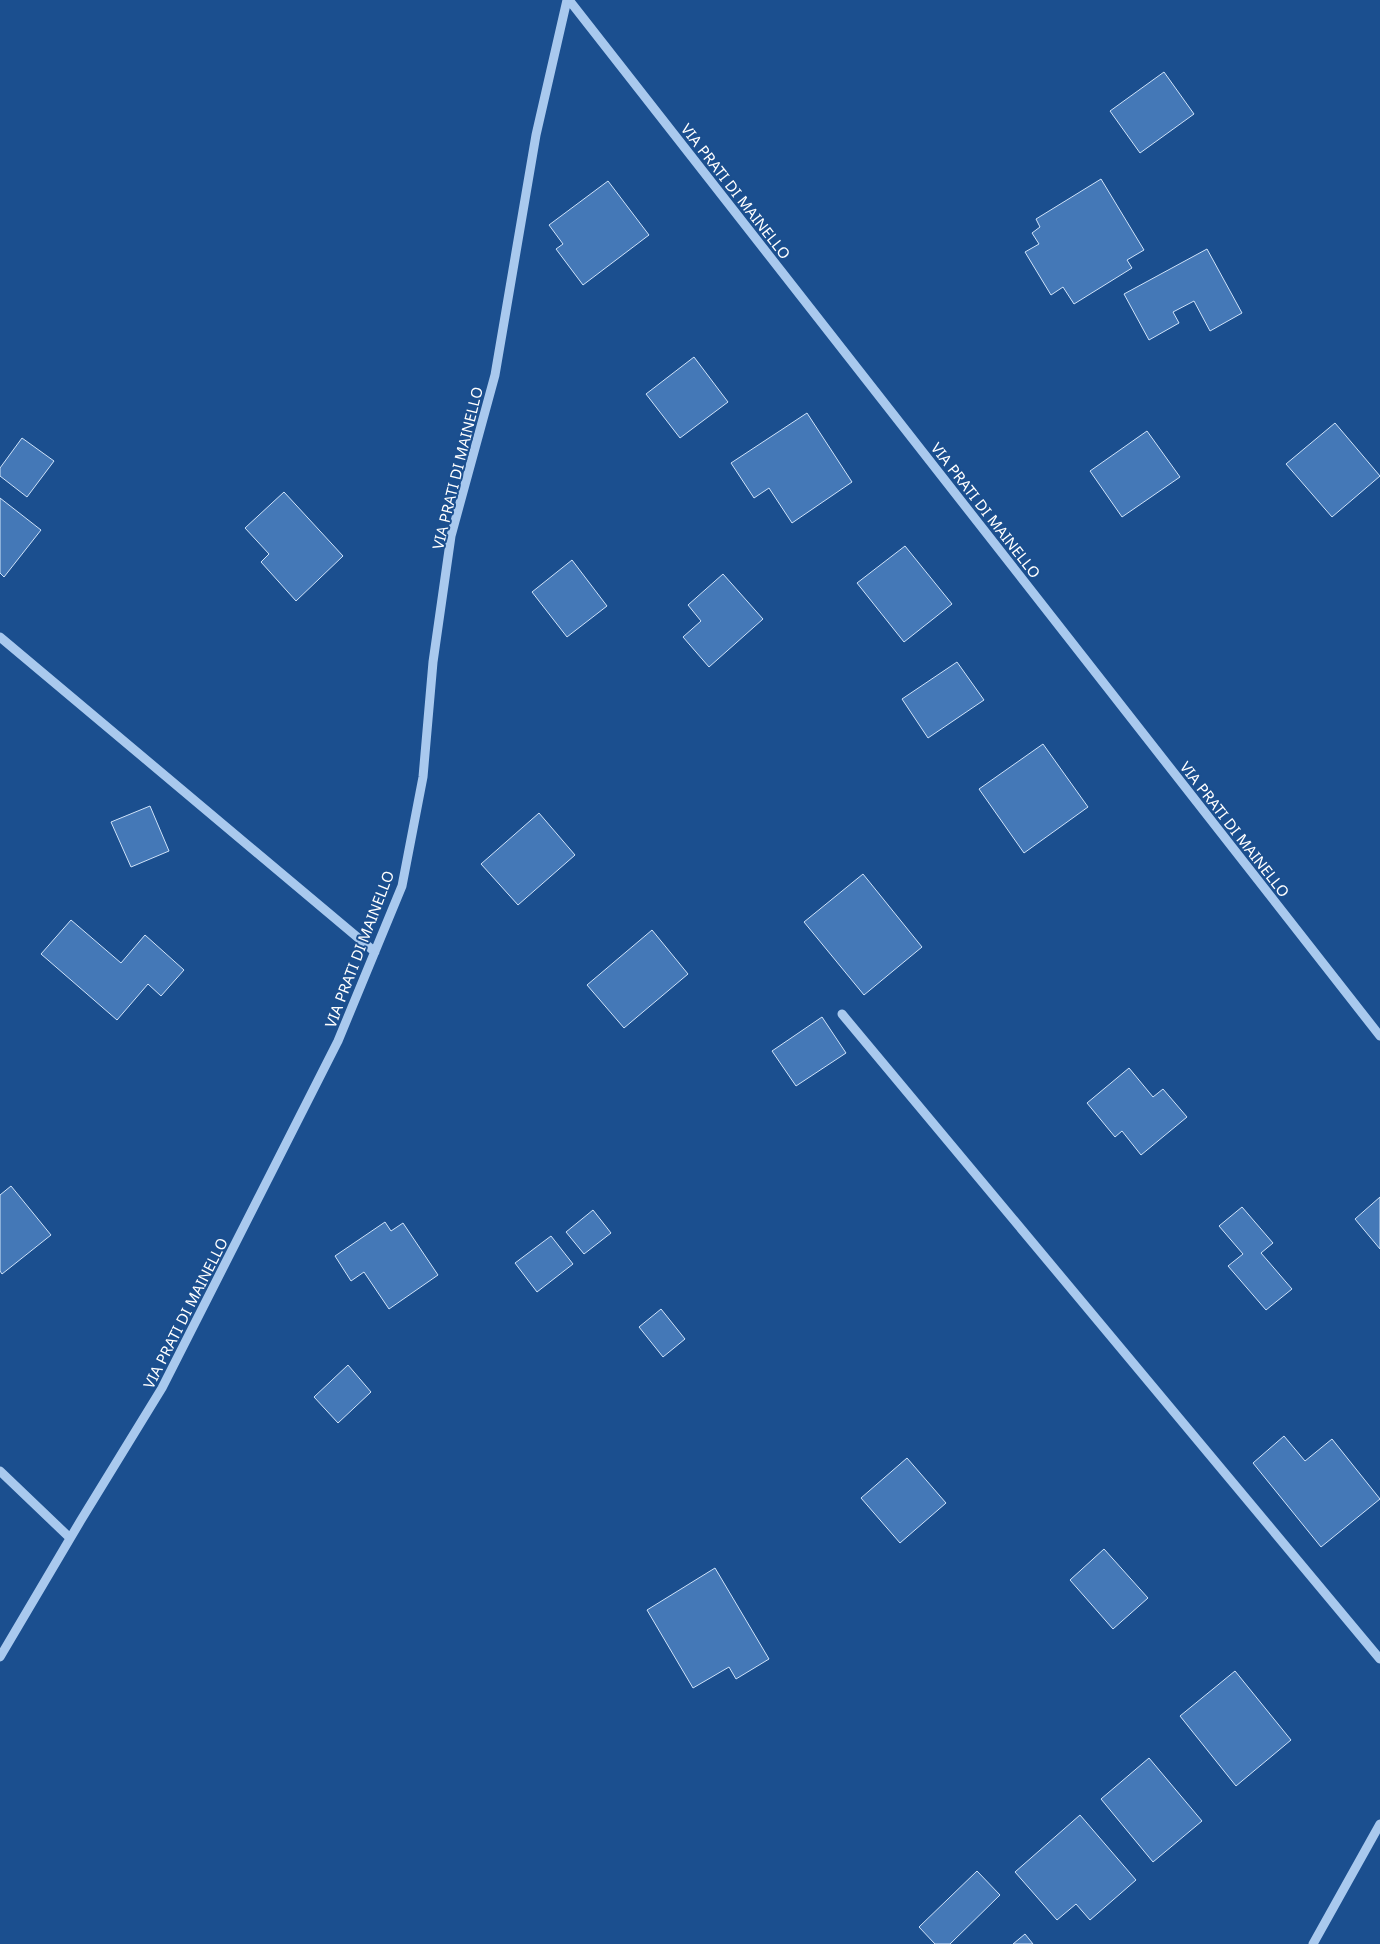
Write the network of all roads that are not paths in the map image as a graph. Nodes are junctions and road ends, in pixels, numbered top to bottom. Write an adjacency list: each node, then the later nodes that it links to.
1 (568, 0): 3 (street, VIA PRATI DI MAINELLO); 5 (street, VIA PRATI DI MAINELLO)
2 (0, 637): 3 (street)
3 (374, 952): 7 (street, VIA PRATI DI MAINELLO)
4 (842, 1014): 9 (street)
5 (1380, 1036)
6 (0, 1471): 7 (street)
7 (70, 1538): 8 (street, VIA PRATI DI MAINELLO)
8 (0, 1657)
9 (1380, 1659)
10 (1380, 1824): 11 (street)
11 (1313, 1944)

